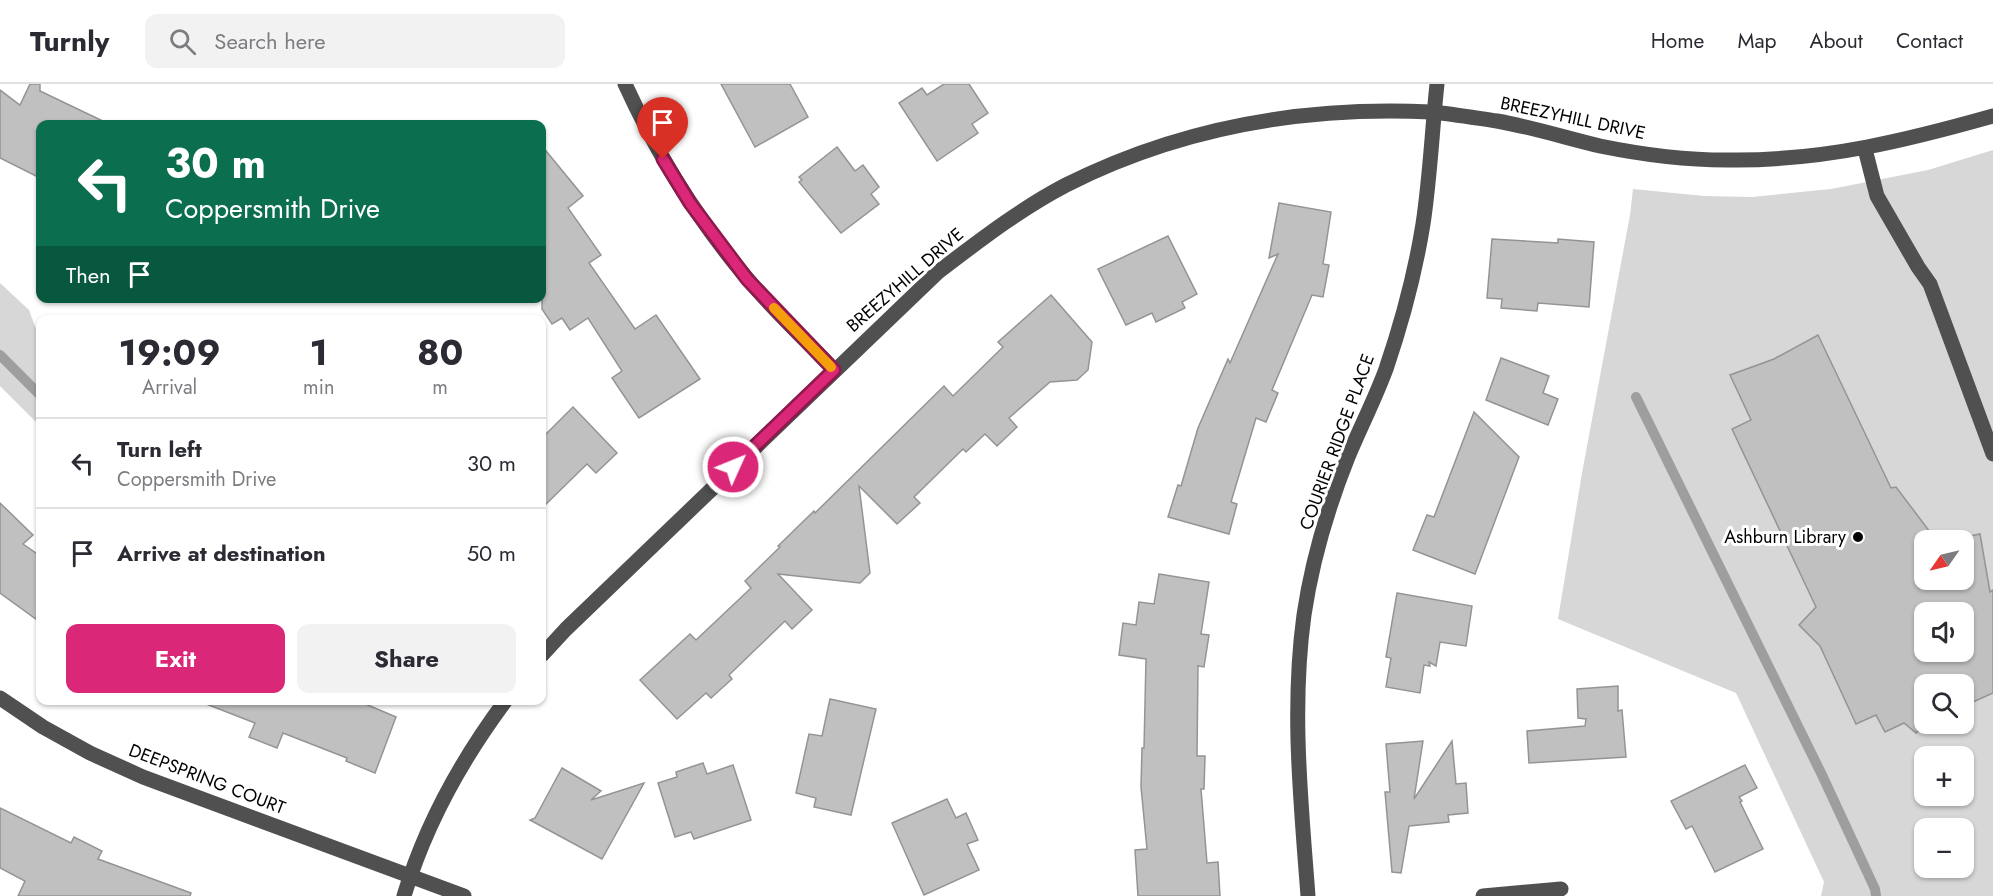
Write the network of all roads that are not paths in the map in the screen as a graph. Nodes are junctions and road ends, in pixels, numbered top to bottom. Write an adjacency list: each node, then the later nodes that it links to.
1 (625, 84): 6 (street)
2 (1437, 84): 3 (street, COURIER RIDGE PLACE)
3 (1434, 112): 5 (street, BREEZYHILL DRIVE); 6 (street, BREEZYHILL DRIVE); 15 (street, COURIER RIDGE PLACE)
4 (1993, 116): 5 (street, BREEZYHILL DRIVE)
5 (1865, 149): 7 (street)
6 (834, 370): 8 (street, BREEZYHILL DRIVE)
7 (1993, 454)
8 (546, 651)
9 (0, 698): 11 (street, DEEPSPRING COURT)
10 (503, 705): 11 (street)
11 (410, 876): 13 (street); 14 (street, DEEPSPRING COURT)
12 (1561, 889): 16 (street)
13 (404, 896)
14 (464, 896)
15 (1308, 896)
16 (1484, 896)

